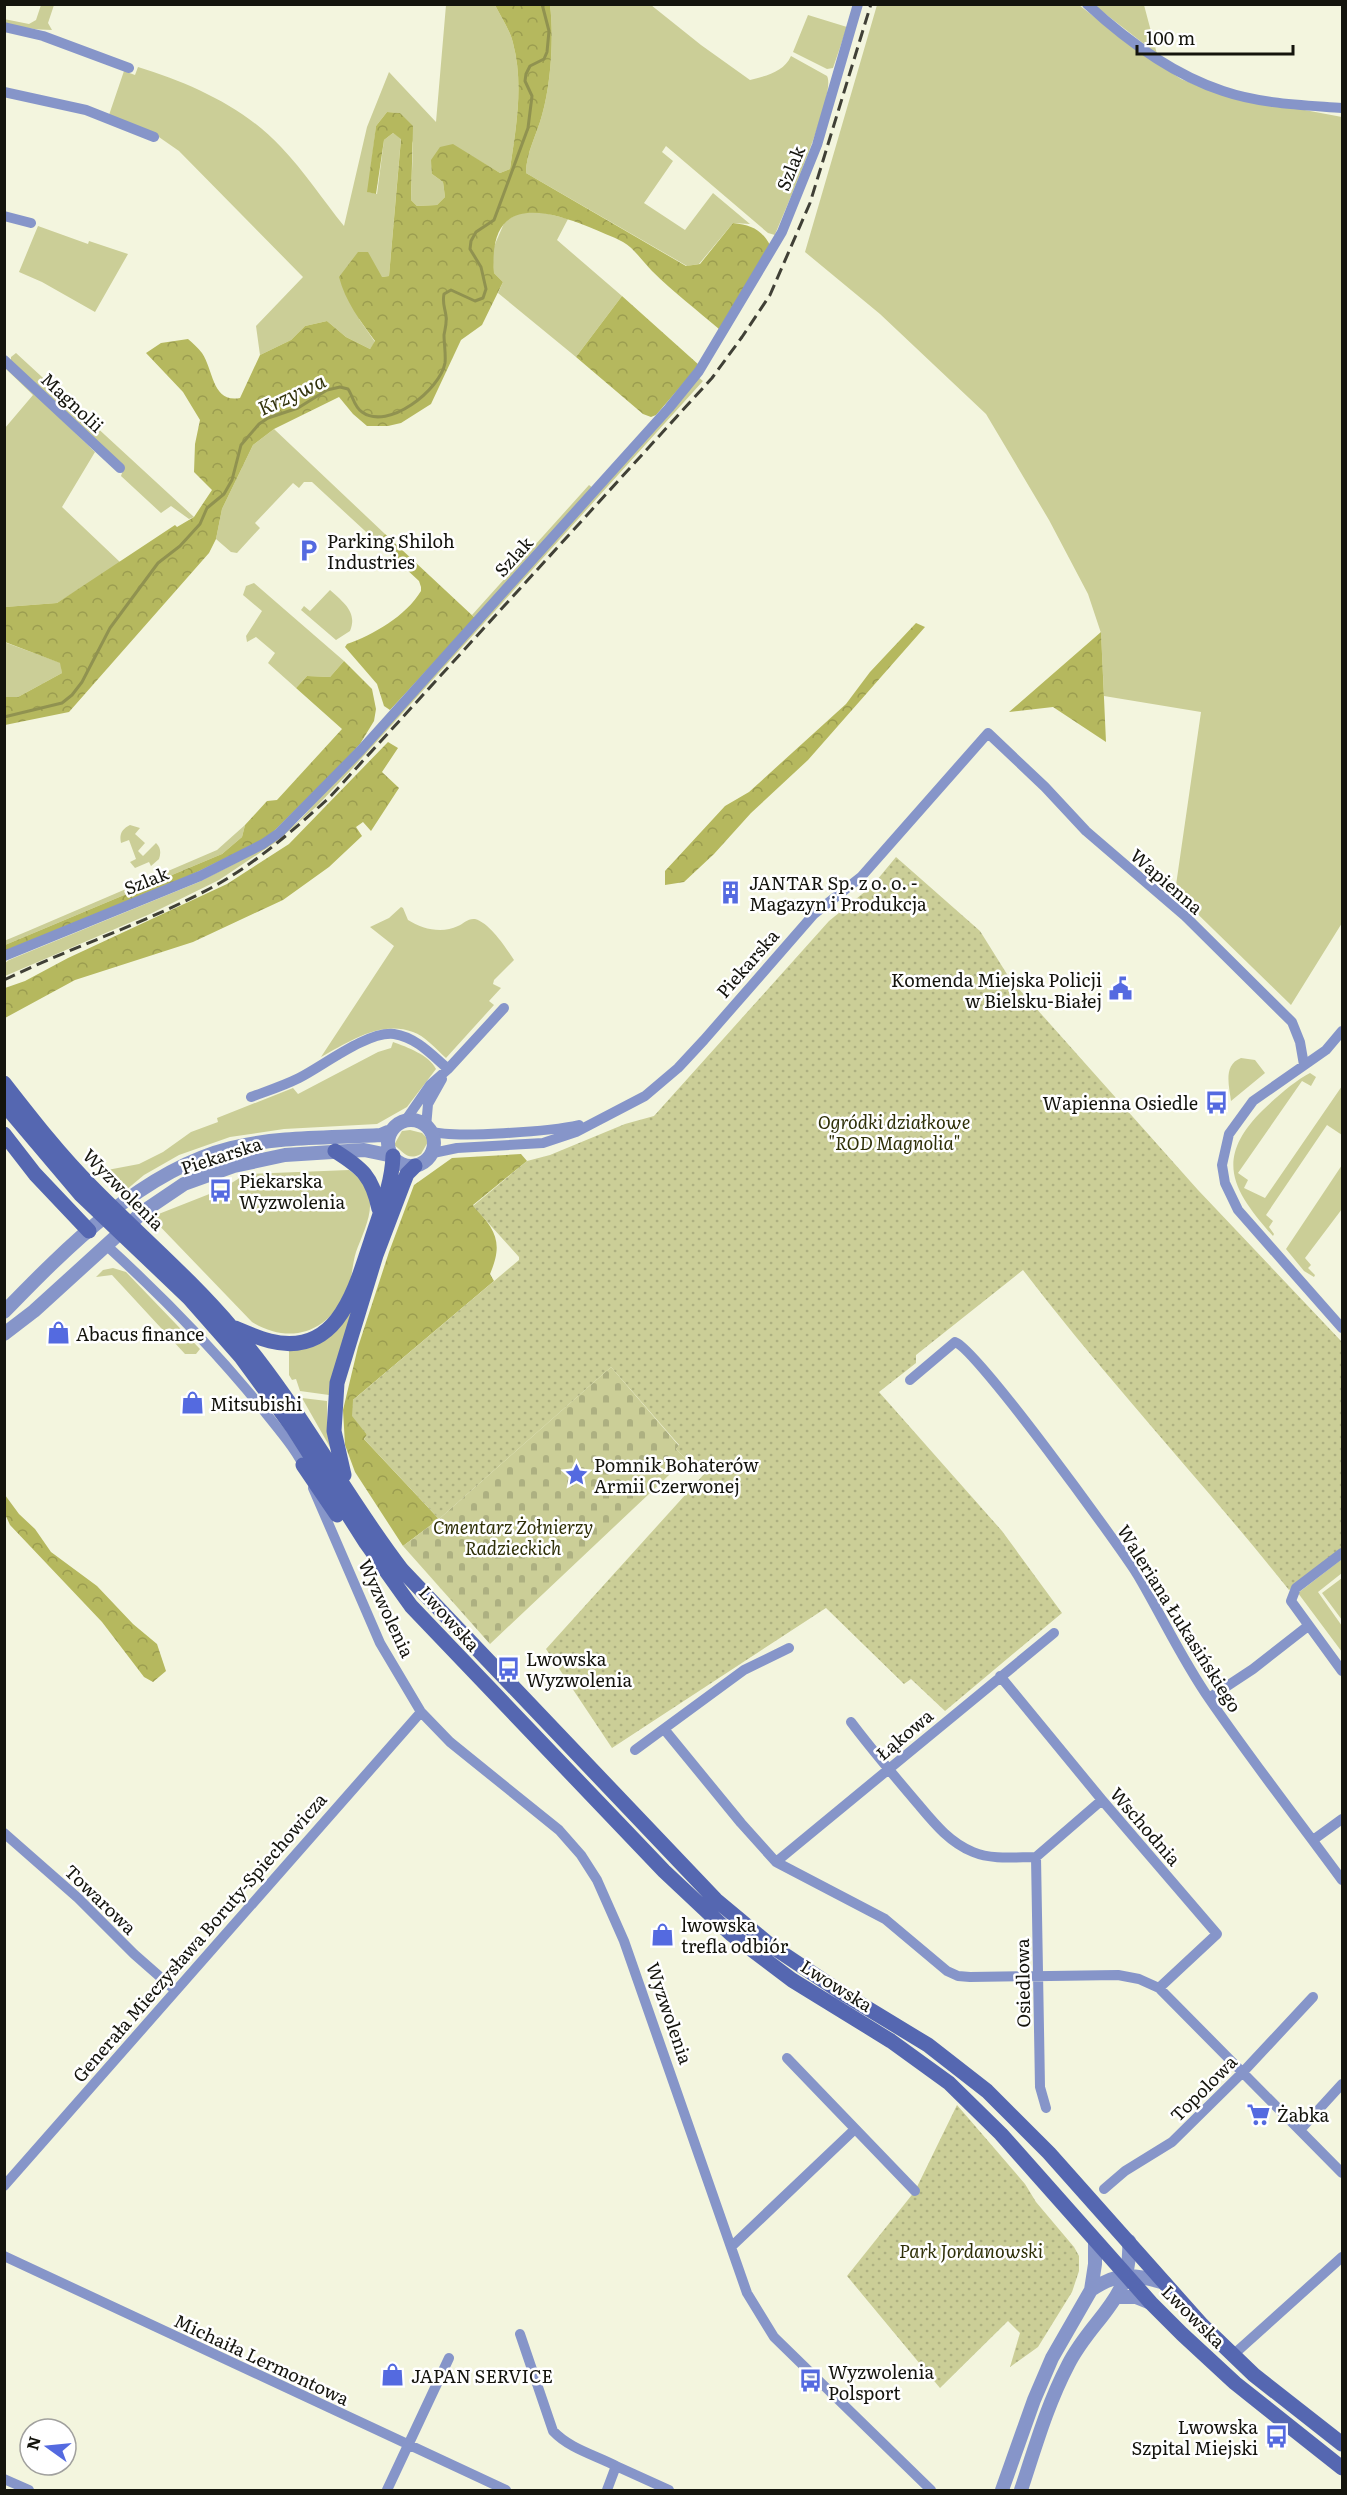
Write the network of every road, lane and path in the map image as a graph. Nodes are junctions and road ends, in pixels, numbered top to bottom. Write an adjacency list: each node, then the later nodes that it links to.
1 (858, 4): 13 (street, Szlak)
2 (1087, 4): 6 (street)
3 (4, 27): 4 (street)
4 (129, 68)
5 (4, 92): 7 (street)
6 (1342, 108)
7 (154, 137)
8 (4, 216): 9 (street)
9 (31, 224)
10 (4, 360): 11 (street, Magnolii)
11 (120, 468)
12 (988, 733): 16 (street, Wapienna); 22 (street, Piekarska)
13 (4, 956)
14 (504, 1008): 17 (street)
15 (1342, 1031): 16 (street)
16 (1304, 1065): 36 (street)
17 (448, 1069): 19 (street); 21 (street); 23 (street)
18 (4, 1083): 33 (main road, Wyzwolenia)
19 (251, 1097)
20 (4, 1104): 33 (main road, Wyzwolenia)
21 (405, 1121): 23 (street); 24 (street)
22 (594, 1122): 23 (street, Piekarska); 27 (street, Piekarska)
23 (428, 1129): 27 (street)
24 (388, 1132): 28 (street); 31 (street, Piekarska)
25 (4, 1134): 31 (main road)
26 (334, 1151): 28 (street, Piekarska); 30 (main road); 32 (street, Piekarska)
27 (433, 1154): 29 (street)
28 (393, 1156): 29 (street); 30 (main road)
29 (415, 1166): 41 (main road)
30 (380, 1212): 35 (main road)
31 (89, 1231): 32 (street); 34 (street, Piekarska)
32 (106, 1245): 37 (street, Piekarska); 39 (street, Wyzwolenia)
33 (144, 1246): 35 (main road, Wyzwolenia); 40 (main road, Wyzwolenia)
34 (4, 1312)
35 (232, 1327): 41 (main road, Wyzwolenia)
36 (1342, 1328)
37 (4, 1334)
38 (910, 1380): 49 (street, Waleriana Łukasińskiego)
39 (303, 1465): 43 (main road); 50 (street, Wyzwolenia)
40 (322, 1473): 43 (main road, Lwowska)
41 (349, 1492): 77 (main road, Lwowska)
42 (1342, 1553): 44 (street)
43 (388, 1576): 76 (main road, Lwowska)
44 (1308, 1626): 47 (street); 49 (street)
45 (1054, 1633): 48 (street, Łąkowa)
46 (789, 1648): 52 (street)
47 (1342, 1671)
48 (1000, 1676): 54 (street, Łąkowa); 55 (street, Wschodnia)
49 (1209, 1698): 58 (street, Waleriana Łukasińskiego)
50 (420, 1712): 64 (street, Generała Mieczysława Boruty-Spiechowicza); 78 (street, Wyzwolenia)
51 (851, 1722): 54 (street)
52 (664, 1729): 53 (street); 60 (street)
53 (635, 1750)
54 (888, 1770): 59 (street); 60 (street, Łąkowa)
55 (1102, 1800): 59 (street); 63 (street, Wschodnia)
56 (1342, 1819): 58 (street)
57 (4, 1833): 64 (street, Towarowa)
58 (1313, 1840): 61 (street, Waleriana Łukasińskiego)
59 (1036, 1857): 62 (street, Osiedlowa)
60 (776, 1862): 62 (street)
61 (1342, 1880)
62 (1038, 1975): 63 (street); 69 (street, Osiedlowa)
63 (1160, 1989): 67 (street)
64 (175, 1990): 73 (street, Generała Mieczysława Boruty-Spiechowicza)
65 (1312, 1997): 67 (street, Topolowa)
66 (787, 2058): 70 (street)
67 (1243, 2072): 71 (street); 74 (street, Topolowa)
68 (1342, 2084): 71 (street)
69 (1046, 2108)
70 (855, 2129): 75 (street); 78 (street)
71 (1300, 2130): 72 (street)
72 (1342, 2173)
73 (4, 2186)
74 (1104, 2189)
75 (915, 2191)
76 (1095, 2240): 81 (main road, Lwowska); 83 (street)
77 (1129, 2241): 81 (street); 82 (main road, Lwowska)
78 (731, 2247): 99 (street, Wyzwolenia)
79 (4, 2256): 90 (street, Michaiła Lermontowa)
80 (1342, 2257): 87 (street)
81 (1126, 2275): 82 (street); 83 (street); 84 (street); 85 (main road, Lwowska)
82 (1165, 2283): 87 (main road, Lwowska)
83 (1091, 2290): 100 (street)
84 (1118, 2297): 85 (street); 101 (street)
85 (1151, 2303): 92 (main road, Lwowska)
86 (520, 2334): 91 (street)
87 (1233, 2355): 89 (main road, Lwowska)
88 (449, 2358): 90 (street)
89 (1342, 2444)
90 (408, 2446): 95 (street); 96 (street, Michaiła Lermontowa)
91 (616, 2466): 97 (street); 98 (street)
92 (1342, 2468)
93 (4, 2479): 94 (street)
94 (29, 2490)
95 (387, 2490)
96 (506, 2490)
97 (607, 2490)
98 (669, 2490)
99 (931, 2490)
100 (1002, 2490)
101 (1021, 2490)

